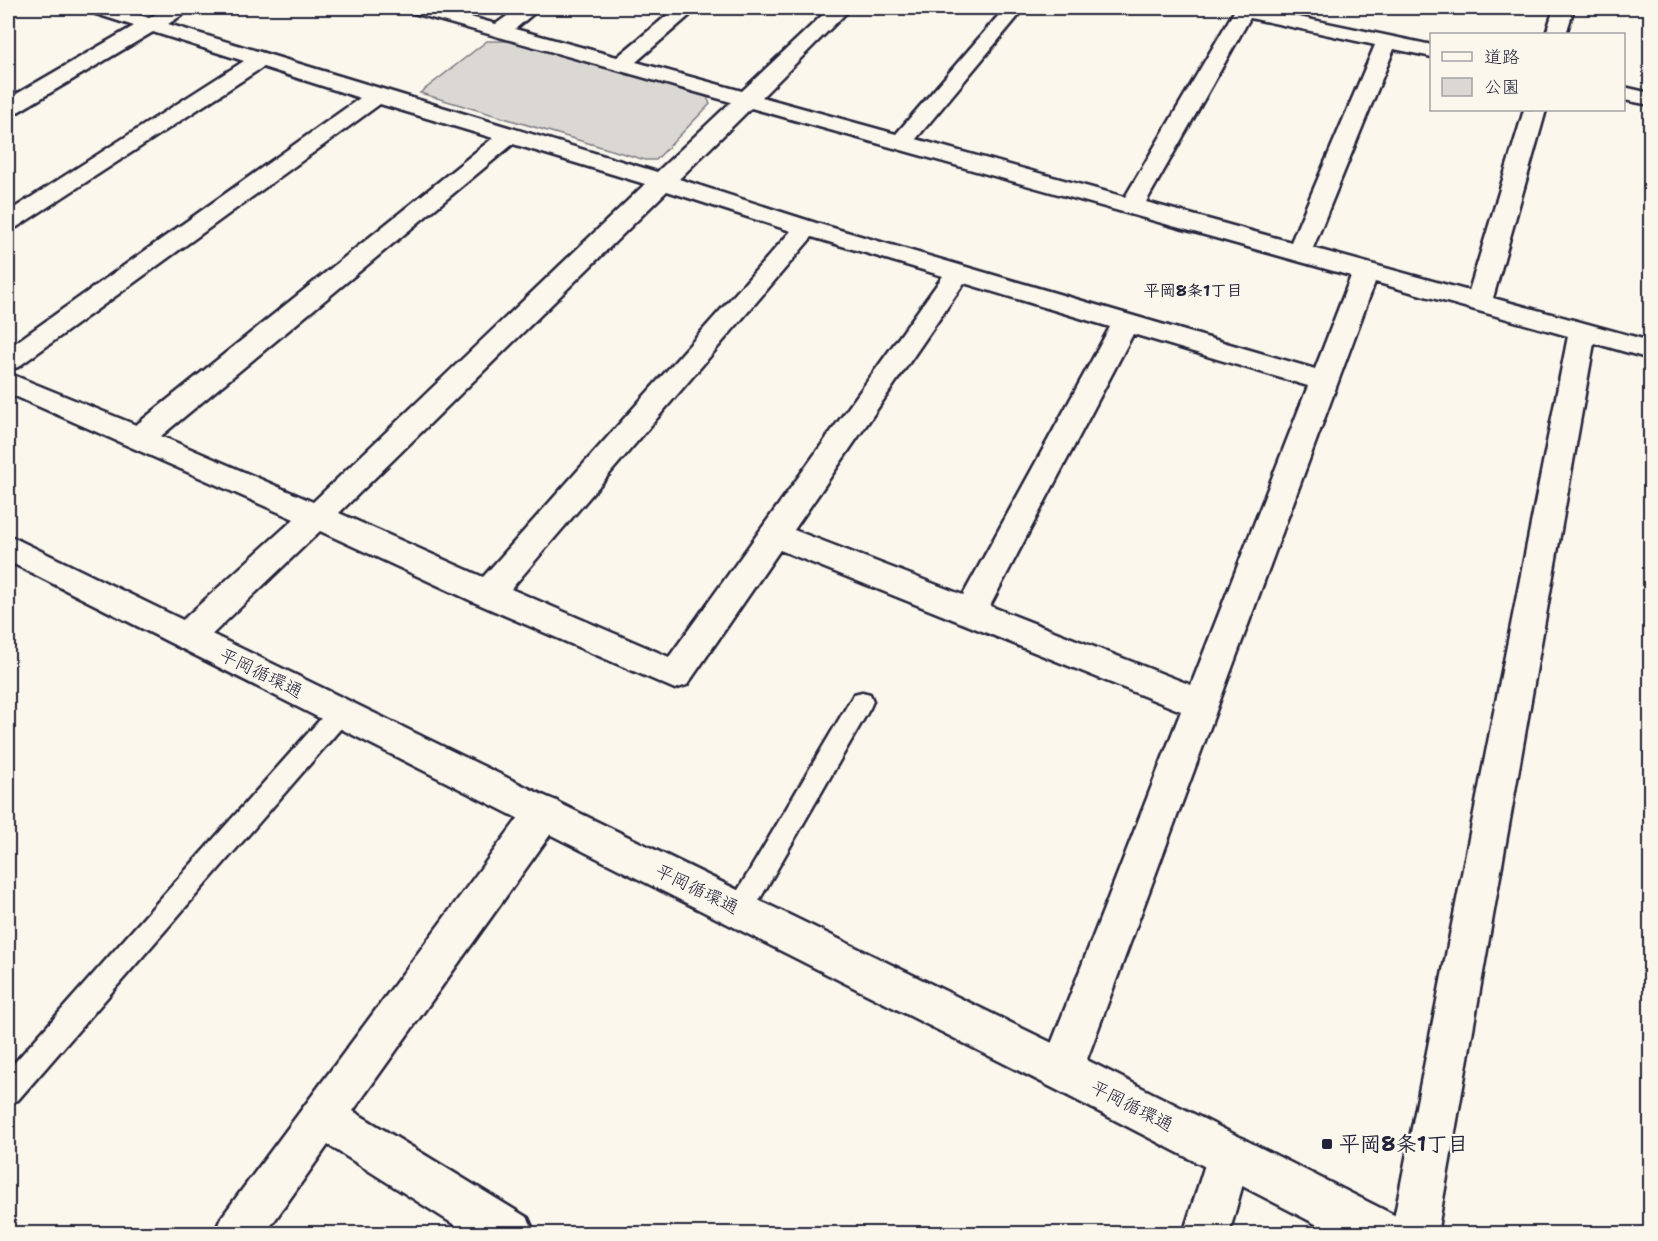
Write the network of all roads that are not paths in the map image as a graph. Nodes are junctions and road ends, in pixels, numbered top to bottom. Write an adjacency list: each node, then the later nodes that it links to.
1 (97, 8): 9 (street)
2 (180, 8): 9 (street)
3 (417, 8): 10 (street)
4 (530, 8): 10 (street)
5 (688, 8): 15 (street)
6 (841, 8): 20 (street)
7 (1015, 8): 25 (street)
8 (1564, 8): 11 (street)
9 (150, 25): 14 (street); 17 (street)
10 (499, 31): 15 (street)
11 (1556, 33)
12 (1387, 41): 13 (street); 27 (street); 30 (street)
13 (1430, 51)
14 (261, 59): 19 (street); 28 (street)
15 (621, 64): 20 (street)
16 (8, 83): 17 (street)
17 (34, 92): 22 (street)
18 (1625, 94): 21 (street)
19 (377, 96): 24 (street); 37 (street)
20 (748, 99): 25 (street); 26 (street)
21 (1650, 99)
22 (8, 108)
23 (1535, 111): 33 (street)
24 (510, 135): 26 (street); 40 (street)
25 (901, 142): 27 (street)
26 (662, 180): 29 (street); 41 (street)
27 (1132, 206): 30 (street)
28 (8, 222)
29 (807, 228): 32 (street); 44 (street)
30 (1299, 252): 31 (street)
31 (1366, 271): 33 (street); 38 (street)
32 (958, 272): 34 (street); 42 (street)
33 (1479, 302): 35 (street)
34 (1126, 322): 38 (street); 45 (street)
35 (1584, 330): 36 (street); 60 (street)
36 (1650, 350)
37 (8, 361)
38 (1323, 381): 48 (street)
39 (8, 382): 40 (street)
40 (140, 438): 41 (street)
41 (315, 518): 44 (street); 46 (street)
42 (776, 534): 44 (street); 45 (street)
43 (8, 548): 46 (street, 平岡循環通)
44 (487, 594)
45 (970, 612): 48 (street)
46 (188, 636): 49 (street, 平岡循環通)
47 (862, 701): 51 (lane)
48 (1202, 704): 52 (street)
49 (341, 712): 50 (street, 平岡循環通); 53 (lane)
50 (544, 813): 51 (street, 平岡循環通); 54 (street)
51 (740, 910): 52 (street, 平岡循環通)
52 (1062, 1070): 55 (street, 平岡循環通)
53 (8, 1090)
54 (321, 1116): 56 (street); 57 (street)
55 (1229, 1155): 58 (street); 59 (street, 平岡循環通)
56 (237, 1233)
57 (512, 1233)
58 (1206, 1233)
59 (1384, 1233)
60 (1414, 1233)

